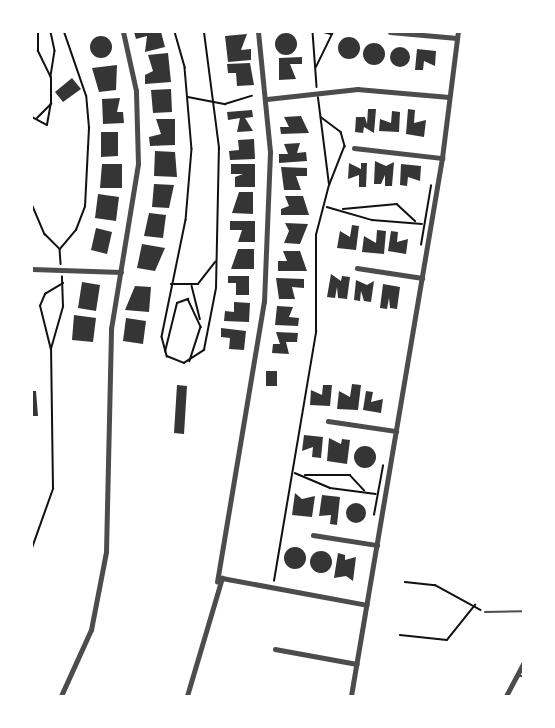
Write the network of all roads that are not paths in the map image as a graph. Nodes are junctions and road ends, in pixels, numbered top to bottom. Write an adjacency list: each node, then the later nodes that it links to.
1 (123, 32): 12 (street)
2 (258, 32): 7 (street)
3 (390, 32): 5 (street)
4 (458, 32): 5 (street)
5 (457, 38): 6 (street)
6 (449, 97): 7 (street); 9 (street)
7 (267, 99): 18 (street)
8 (354, 148): 9 (street)
9 (442, 158): 13 (street)
10 (357, 268): 13 (street)
11 (32, 269): 12 (street)
12 (121, 272): 27 (street)
13 (422, 278): 15 (street)
14 (328, 421): 15 (street)
15 (396, 431): 17 (street)
16 (313, 536): 17 (street)
17 (377, 545): 19 (street)
18 (217, 582): 19 (street); 28 (street)
19 (367, 605): 24 (street)
20 (524, 610): 21 (lane)
21 (485, 612)
22 (275, 649): 24 (street)
23 (524, 662): 25 (street)
24 (357, 664): 29 (street)
25 (517, 676): 26 (lane); 30 (street)
26 (524, 676)
27 (61, 696)
28 (187, 696)
29 (351, 696)
30 (506, 696)

